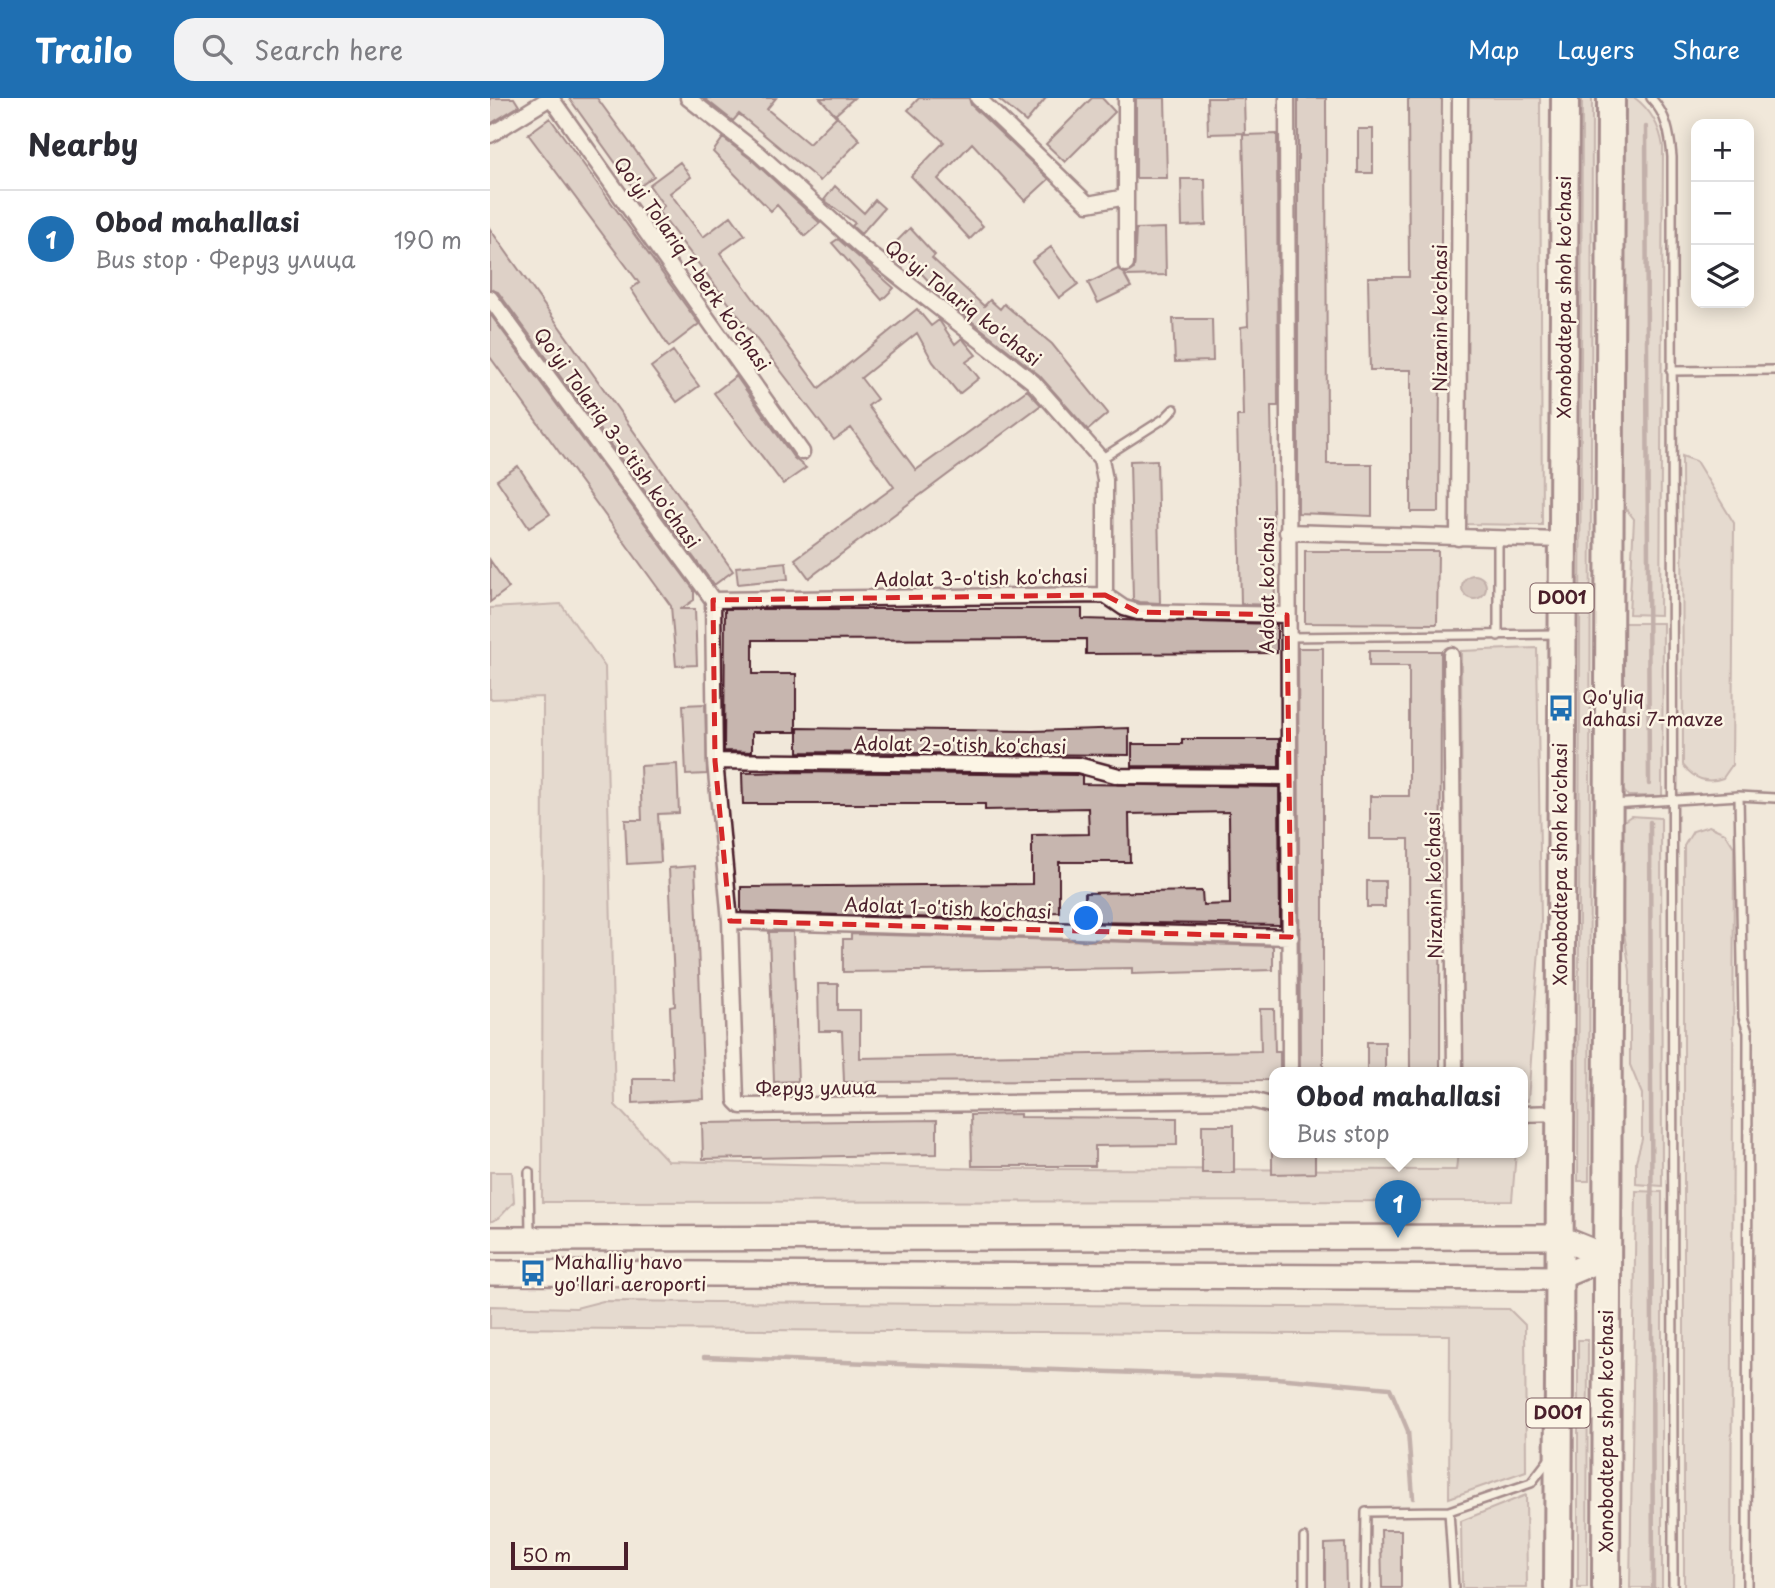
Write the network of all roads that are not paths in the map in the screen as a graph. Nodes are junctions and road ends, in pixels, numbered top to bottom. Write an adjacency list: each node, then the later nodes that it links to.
1 (551, 98): 10 (street); 17 (street, Qo'yi Tolariq 1-berk ko'chasi)
2 (688, 98): 18 (street, Qo'yi Tolariq ko'chasi)
3 (978, 98): 11 (street)
4 (1126, 98): 11 (street)
5 (1287, 98): 19 (street, Adolat ko'chasi)
6 (1460, 98): 20 (street, Nizanin ko'chasi)
7 (1565, 98): 22 (highway, Xonobodtepa shoh ko'chasi / D001)
8 (1611, 98): 35 (highway, Xonobodtepa shoh ko'chasi / D001)
9 (1651, 98): 15 (lane)
10 (490, 135)
11 (1126, 197): 12 (street)
12 (1126, 264)
13 (490, 298): 24 (street, Qo'yi Tolariq 3-o'tish ko'chasi)
14 (1775, 370): 15 (lane)
15 (1671, 371): 34 (lane)
16 (1174, 409): 18 (lane)
17 (802, 452)
18 (1101, 459): 23 (street)
19 (1287, 532): 20 (street); 25 (street, Adolat ko'chasi)
20 (1458, 538): 21 (street)
21 (1498, 539): 22 (street); 27 (lane)
22 (1562, 540): 26 (highway, Xonobodtepa shoh ko'chasi / D001)
23 (1105, 595): 24 (street, Adolat 3-o'tish ko'chasi); 25 (street, Adolat 3-o'tish ko'chasi)
24 (713, 600): 30 (street, Феруз улица)
25 (1287, 615): 28 (street, Adolat ko'chasi)
26 (1562, 634): 27 (lane); 41 (highway, Xonobodtepa shoh ko'chasi / D001)
27 (1498, 636): 28 (lane)
28 (1287, 637): 31 (street, Adolat ko'chasi)
29 (1451, 655): 39 (street, Nizanin ko'chasi)
30 (715, 761): 31 (street, Adolat 2-o'tish ko'chasi); 36 (street, Феруз улица)
31 (1287, 777): 37 (street, Adolat ko'chasi)
32 (1739, 796): 33 (lane); 34 (lane); 59 (lane)
33 (1775, 798)
34 (1672, 801): 35 (lane); 58 (lane)
35 (1608, 804): 47 (highway, Xonobodtepa shoh ko'chasi / D001)
36 (730, 921): 37 (street, Adolat 1-o'tish ko'chasi); 40 (street, Феруз улица)
37 (1291, 937): 38 (street, Adolat ko'chasi)
38 (1290, 1067)
39 (1455, 1067)
40 (1269, 1105)
41 (1559, 1113): 42 (street); 44 (highway, Xonobodtepa shoh ko'chasi / D001)
42 (1528, 1114)
43 (529, 1172): 46 (lane)
44 (1558, 1237): 46 (main road); 47 (main road); 49 (highway, Xonobodtepa shoh ko'chasi / D001)
45 (490, 1239): 46 (main road)
46 (530, 1239)
47 (1607, 1257): 49 (main road); 57 (highway, Xonobodtepa shoh ko'chasi / D001)
48 (490, 1273): 49 (main road)
49 (1557, 1278): 50 (highway, Xonobodtepa shoh ko'chasi / D001)
50 (1558, 1448): 51 (lane); 56 (highway, Xonobodtepa shoh ko'chasi / D001)
51 (1450, 1511): 54 (lane); 55 (lane)
52 (1304, 1538): 53 (lane)
53 (1304, 1588)
54 (1365, 1588)
55 (1454, 1588)
56 (1558, 1588)
57 (1606, 1588)
58 (1673, 1588)
59 (1747, 1588)

